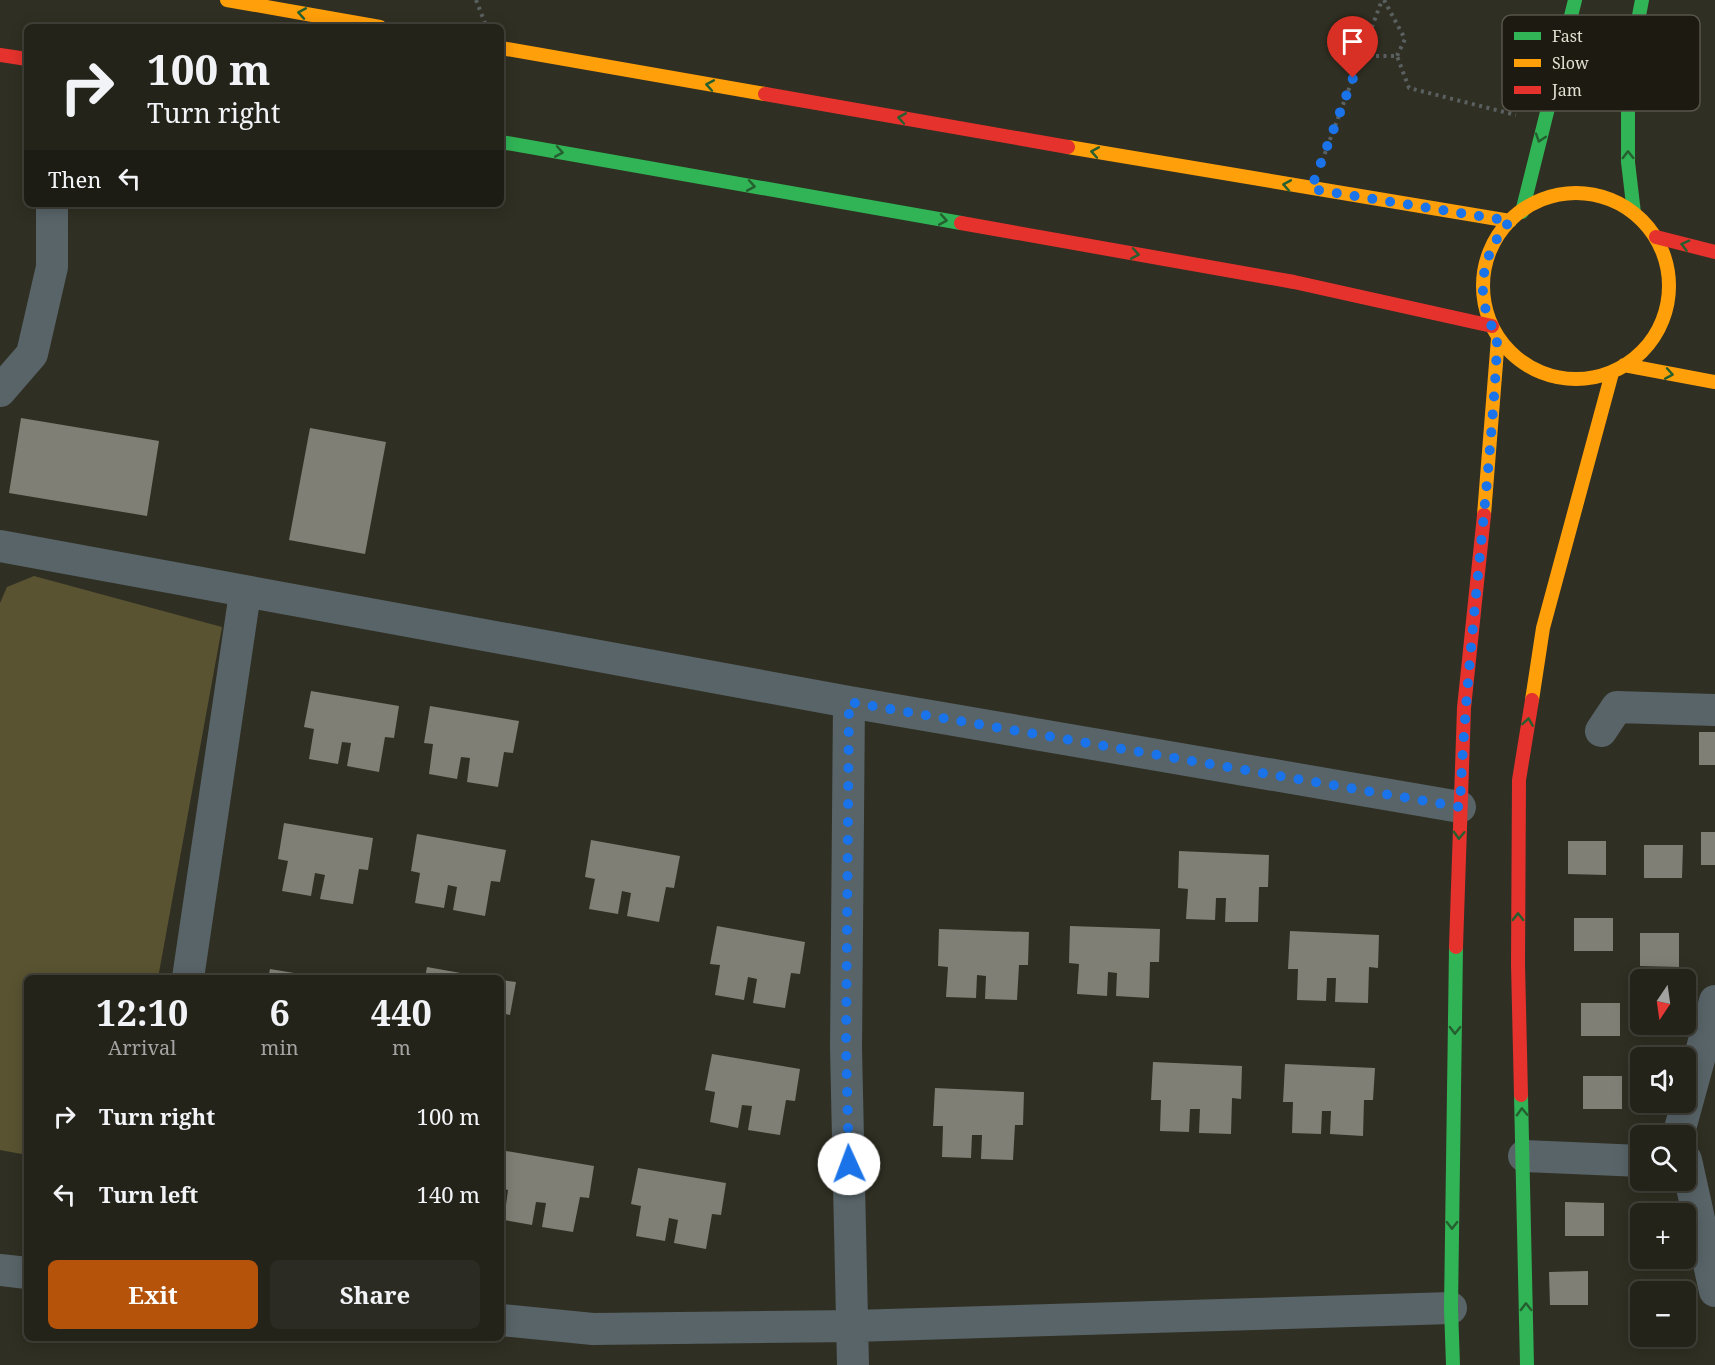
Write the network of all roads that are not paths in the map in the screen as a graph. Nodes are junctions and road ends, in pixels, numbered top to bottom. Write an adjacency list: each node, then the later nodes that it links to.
1 (227, 0): 6 (main road, one-way to 1)
2 (1575, 0): 4 (main road, one-way to 4)
3 (1642, 0): 5 (main road, one-way to 3)
4 (1571, 15)
5 (1639, 15)
6 (363, 24)
7 (504, 49): 16 (main road, one-way to 7)
8 (0, 55): 9 (main road)
9 (24, 59)
10 (1548, 111): 14 (main road, one-way to 14)
11 (1628, 111): 15 (main road, one-way to 11)
12 (504, 143): 19 (main road, one-way to 19)
13 (52, 207): 22 (street)
14 (1522, 212): 15 (main road); 16 (main road)
15 (1634, 213): 17 (main road)
16 (1510, 221): 19 (main road)
17 (1656, 237): 18 (main road, one-way to 17); 20 (main road)
18 (1715, 252)
19 (1495, 332): 20 (main road); 28 (main road)
20 (1618, 369): 21 (main road, one-way to 21); 32 (main road, one-way to 20)
21 (1715, 382)
22 (0, 391)
23 (0, 546): 24 (street)
24 (245, 593): 25 (street); 29 (street)
25 (849, 702): 28 (street); 40 (street)
26 (1715, 710): 27 (street)
27 (1601, 731)
28 (1460, 807): 38 (main road, one-way to 38)
29 (188, 975)
30 (1715, 1001): 31 (street)
31 (1696, 1125)
32 (1524, 1156): 33 (street); 43 (main road, one-way to 32)
33 (1630, 1161)
34 (1696, 1185): 37 (street)
35 (0, 1270): 36 (street)
36 (24, 1273)
37 (1715, 1291)
38 (1451, 1308): 40 (street); 42 (main road)
39 (504, 1320): 40 (street)
40 (854, 1326): 41 (street)
41 (854, 1365)
42 (1453, 1365)
43 (1527, 1365)

